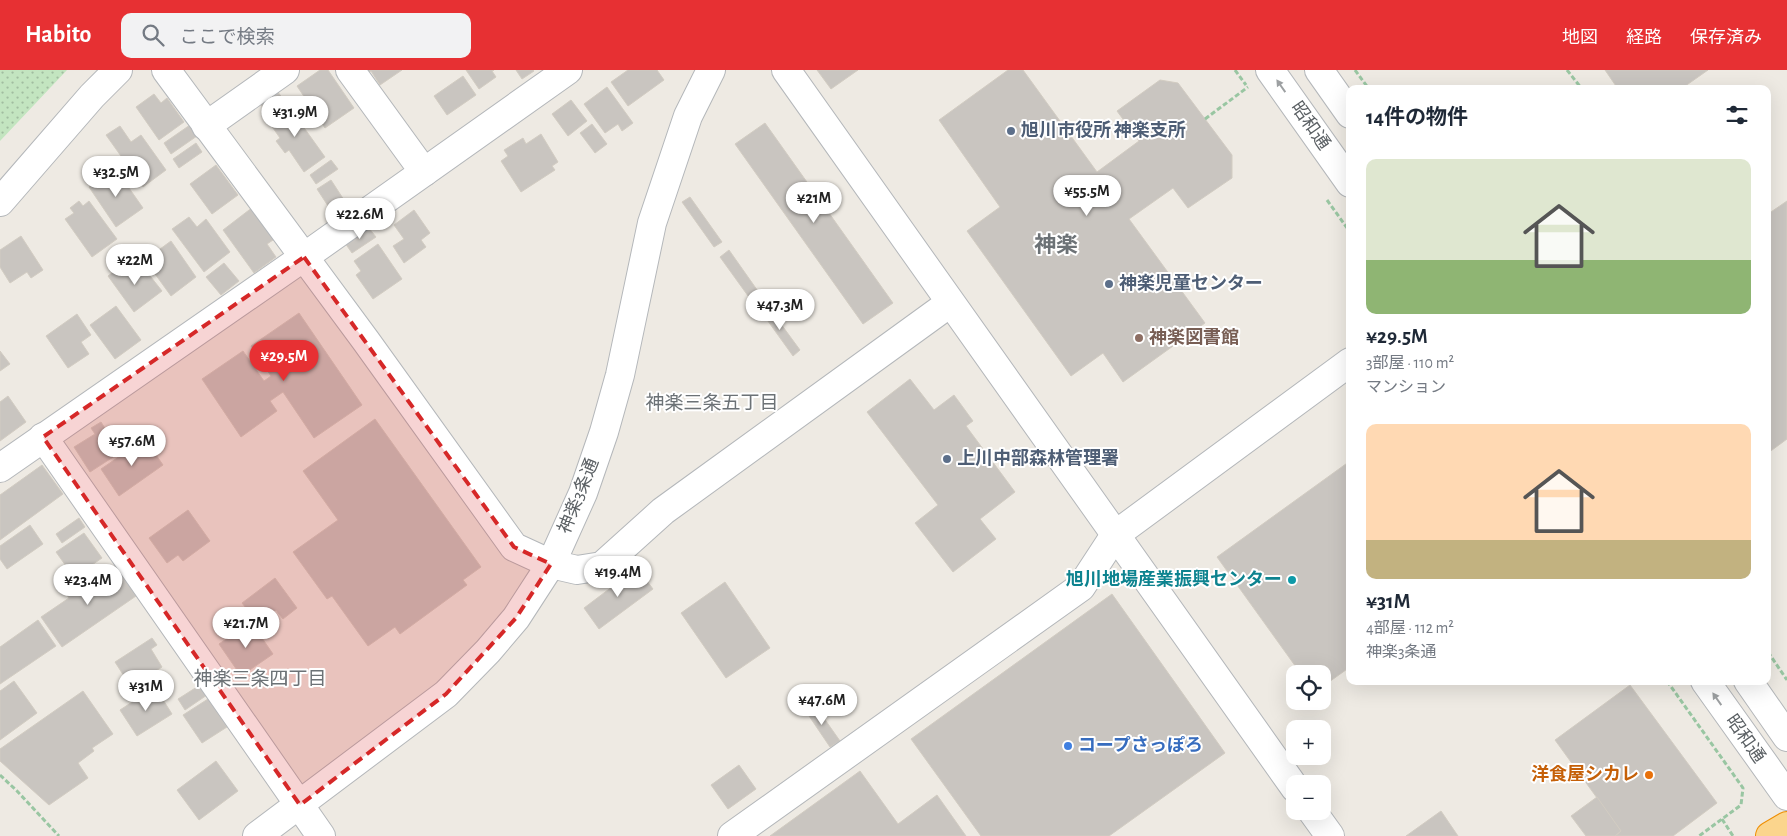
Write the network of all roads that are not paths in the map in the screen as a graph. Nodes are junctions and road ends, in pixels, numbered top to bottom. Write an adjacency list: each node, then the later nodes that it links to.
1 (118, 70): 14 (street)
2 (166, 70): 11 (street)
3 (285, 70): 11 (street)
4 (350, 70): 12 (street)
5 (568, 70): 12 (street)
6 (711, 70): 21 (street, 神楽3条通)
7 (786, 70): 16 (street)
8 (1270, 70): 13 (street, 昭和通, one-way to 8)
9 (1319, 70): 10 (street)
10 (1346, 108)
11 (206, 126): 15 (street)
12 (424, 172): 15 (street)
13 (1346, 177)
14 (0, 202)
15 (304, 257): 18 (street); 21 (street)
16 (950, 303): 20 (street); 21 (street)
17 (1346, 365): 20 (street)
18 (43, 437): 19 (street); 27 (street)
19 (0, 468)
20 (1115, 535): 25 (street); 31 (street)
21 (550, 564): 27 (street, 神楽3条通)
22 (1707, 685): 26 (street, 昭和通, one-way to 22)
23 (1751, 685): 24 (street, 昭和通)
24 (1787, 737)
25 (1286, 775)
26 (1787, 796)
27 (300, 805): 29 (street, 神楽3条通); 30 (street)
28 (1318, 820): 32 (street)
29 (257, 836)
30 (321, 836)
31 (732, 836)
32 (1330, 836)

